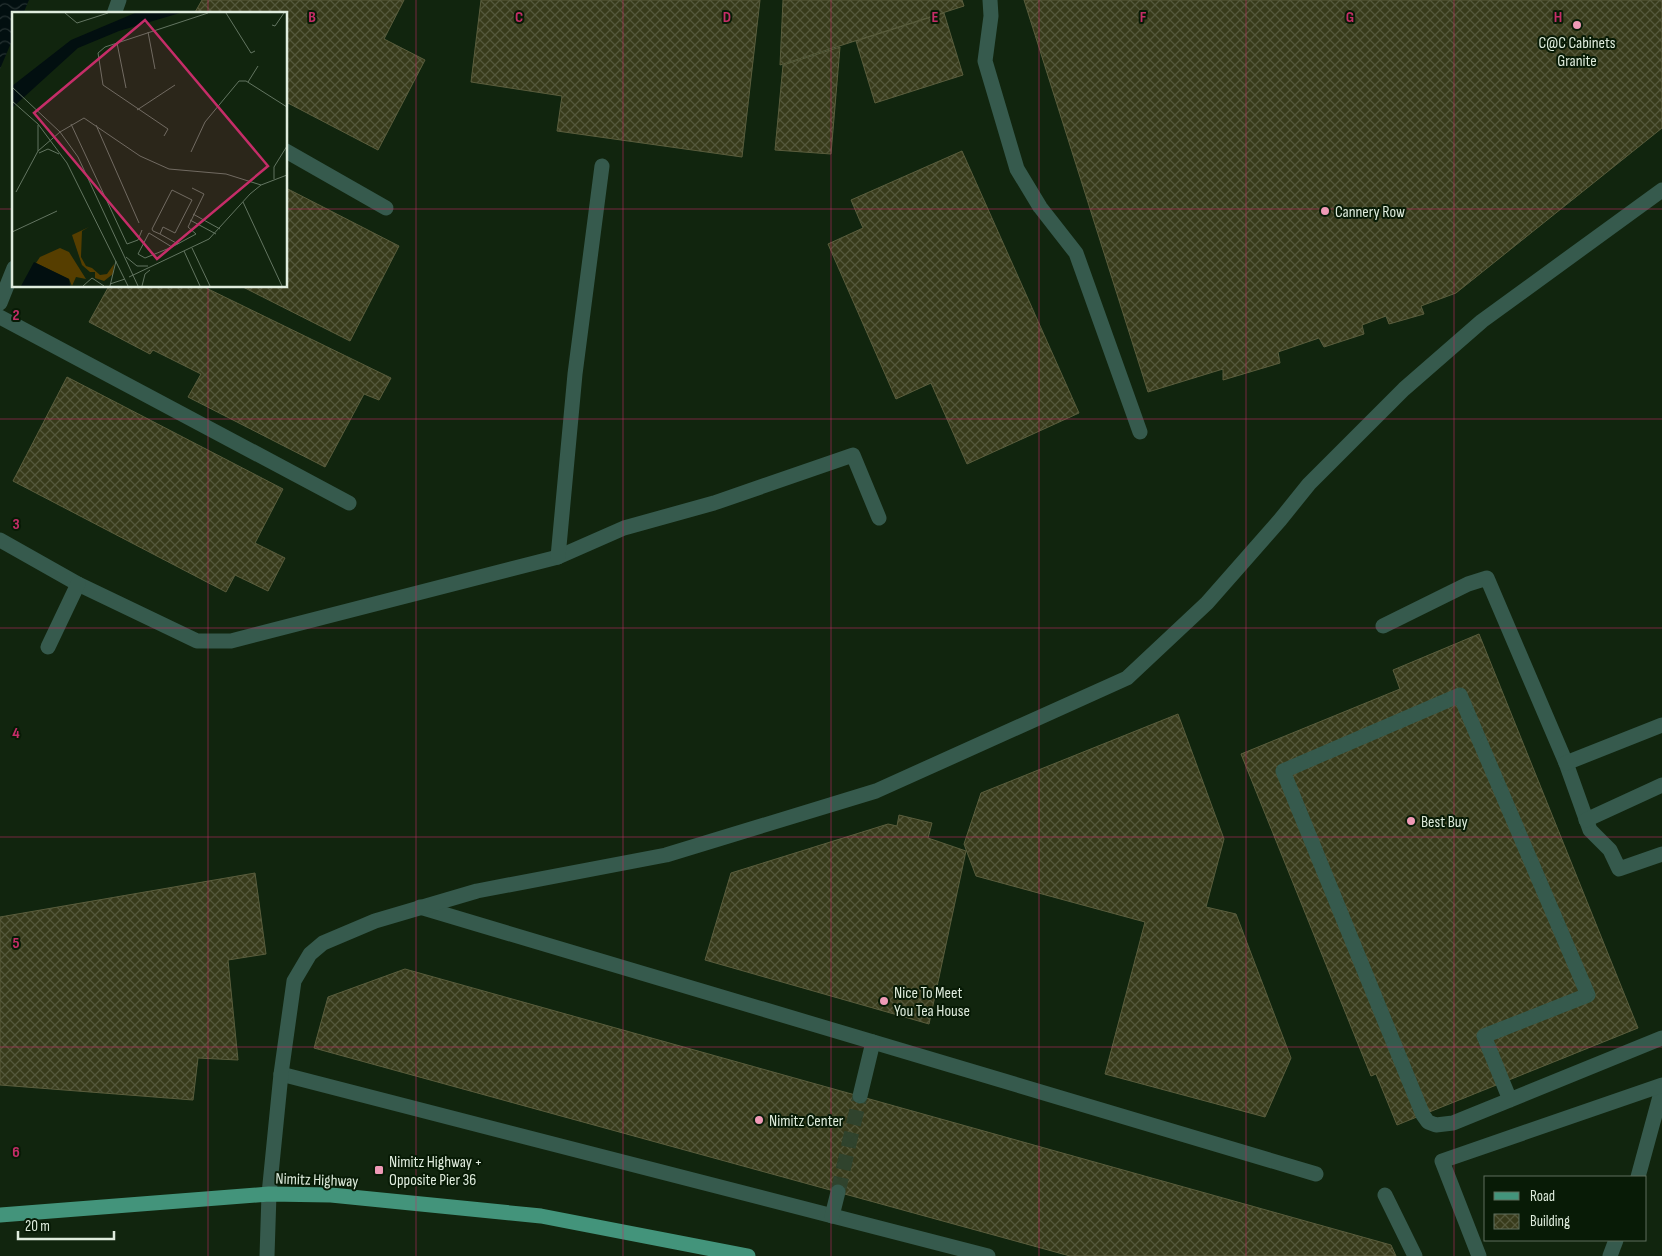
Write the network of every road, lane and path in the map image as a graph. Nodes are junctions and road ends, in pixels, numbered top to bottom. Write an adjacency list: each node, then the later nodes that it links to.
1 (119, 0): 3 (street)
2 (990, 0): 11 (street)
3 (115, 12)
4 (288, 152): 7 (street)
5 (602, 166): 15 (street)
6 (1662, 190): 24 (street)
7 (386, 208)
8 (12, 273): 9 (street)
9 (0, 303)
10 (0, 317): 12 (street)
11 (1140, 432)
12 (349, 503)
13 (879, 518): 15 (street)
14 (0, 540): 16 (street)
15 (558, 557): 16 (street)
16 (78, 584): 18 (street)
17 (1383, 626): 20 (street)
18 (48, 647)
19 (1662, 725): 20 (street)
20 (1566, 763): 22 (street)
21 (1662, 785): 22 (street)
22 (1586, 820): 23 (street)
23 (1662, 854)
24 (420, 906): 26 (street); 27 (street)
25 (1662, 1038): 31 (street)
26 (873, 1042): 30 (street); 32 (street)
27 (281, 1074): 35 (street); 38 (street)
28 (1662, 1085): 44 (street)
29 (1662, 1089): 33 (street)
30 (860, 1096)
31 (1510, 1100): 31 (street)
32 (1316, 1174)
33 (1638, 1176)
34 (838, 1192): 38 (street)
35 (269, 1194): 37 (main road, Nimitz Highway); 40 (street); 41 (main road, Nimitz Highway)
36 (1385, 1195): 43 (street)
37 (0, 1215)
38 (832, 1216): 42 (street)
39 (1616, 1241): 45 (street)
40 (267, 1256)
41 (748, 1256)
42 (988, 1256)
43 (1415, 1256)
44 (1479, 1256)
45 (1610, 1256)

